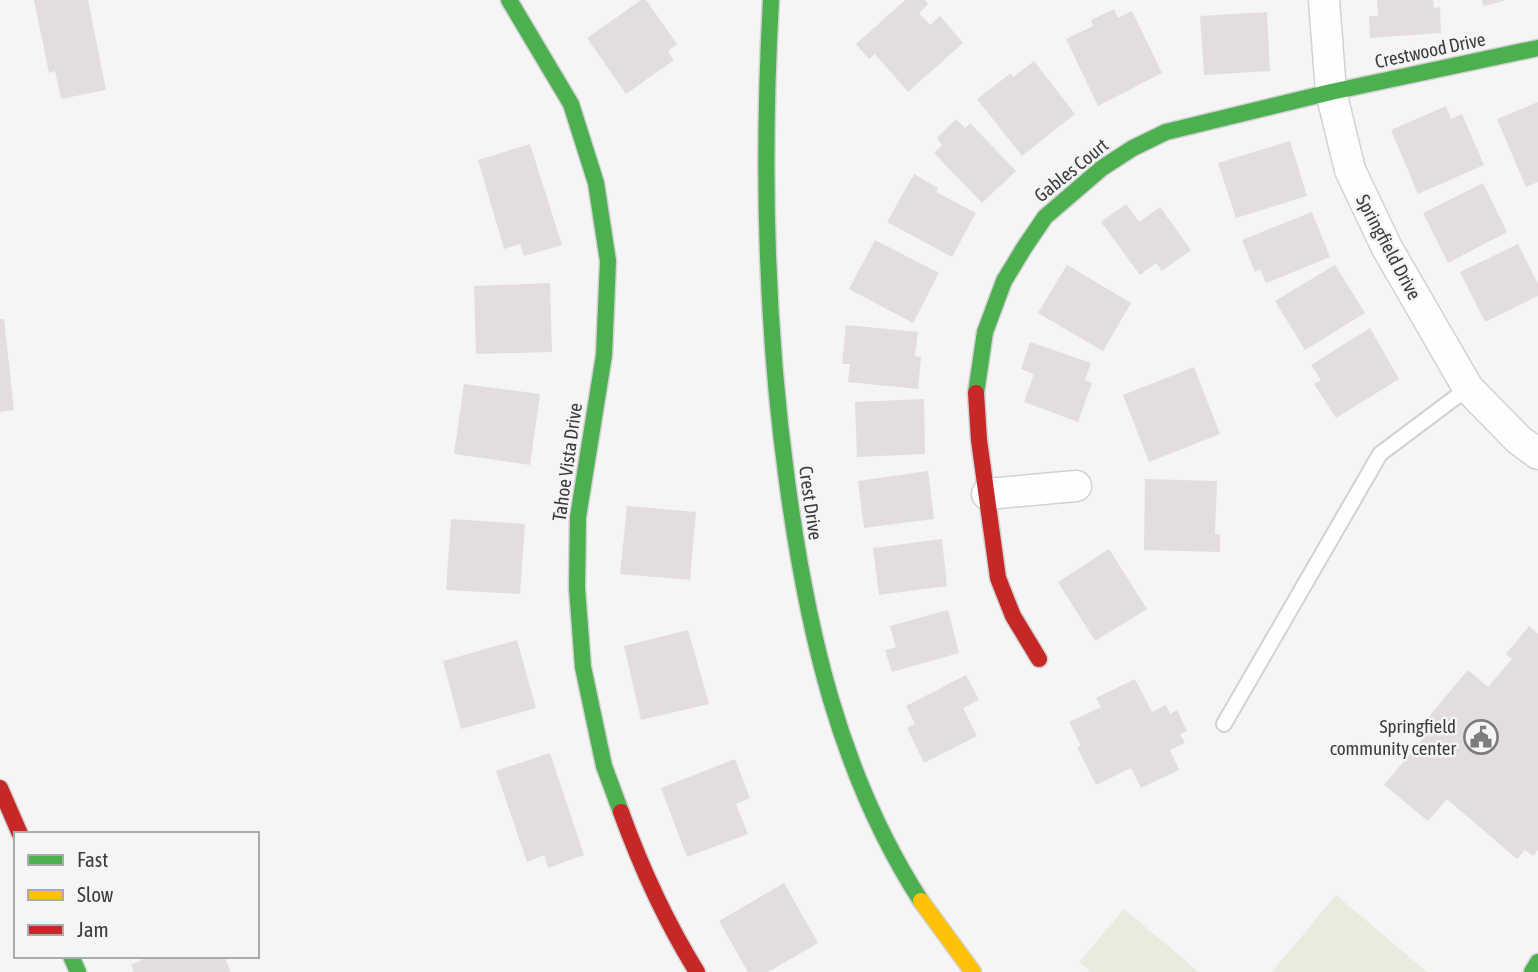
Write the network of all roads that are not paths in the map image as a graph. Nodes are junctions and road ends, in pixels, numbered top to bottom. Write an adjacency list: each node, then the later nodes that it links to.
1 (509, 0): 15 (street, Tahoe Vista Drive)
2 (771, 0): 16 (street, Crest Drive)
3 (1324, 0): 5 (street, Springfield Drive)
4 (1538, 48): 5 (street, Crestwood Drive)
5 (1331, 92): 6 (street, Springfield Drive); 9 (street, Gables Court)
6 (1468, 388): 7 (street, Springfield Drive); 11 (lane)
7 (1538, 454)
8 (1076, 486): 9 (street)
9 (988, 494): 10 (street, Gables Court)
10 (1039, 659)
11 (1224, 724)
12 (0, 788): 13 (street)
13 (19, 832)
14 (1538, 962): 17 (street)
15 (697, 972)
16 (973, 972)
17 (1532, 972)

